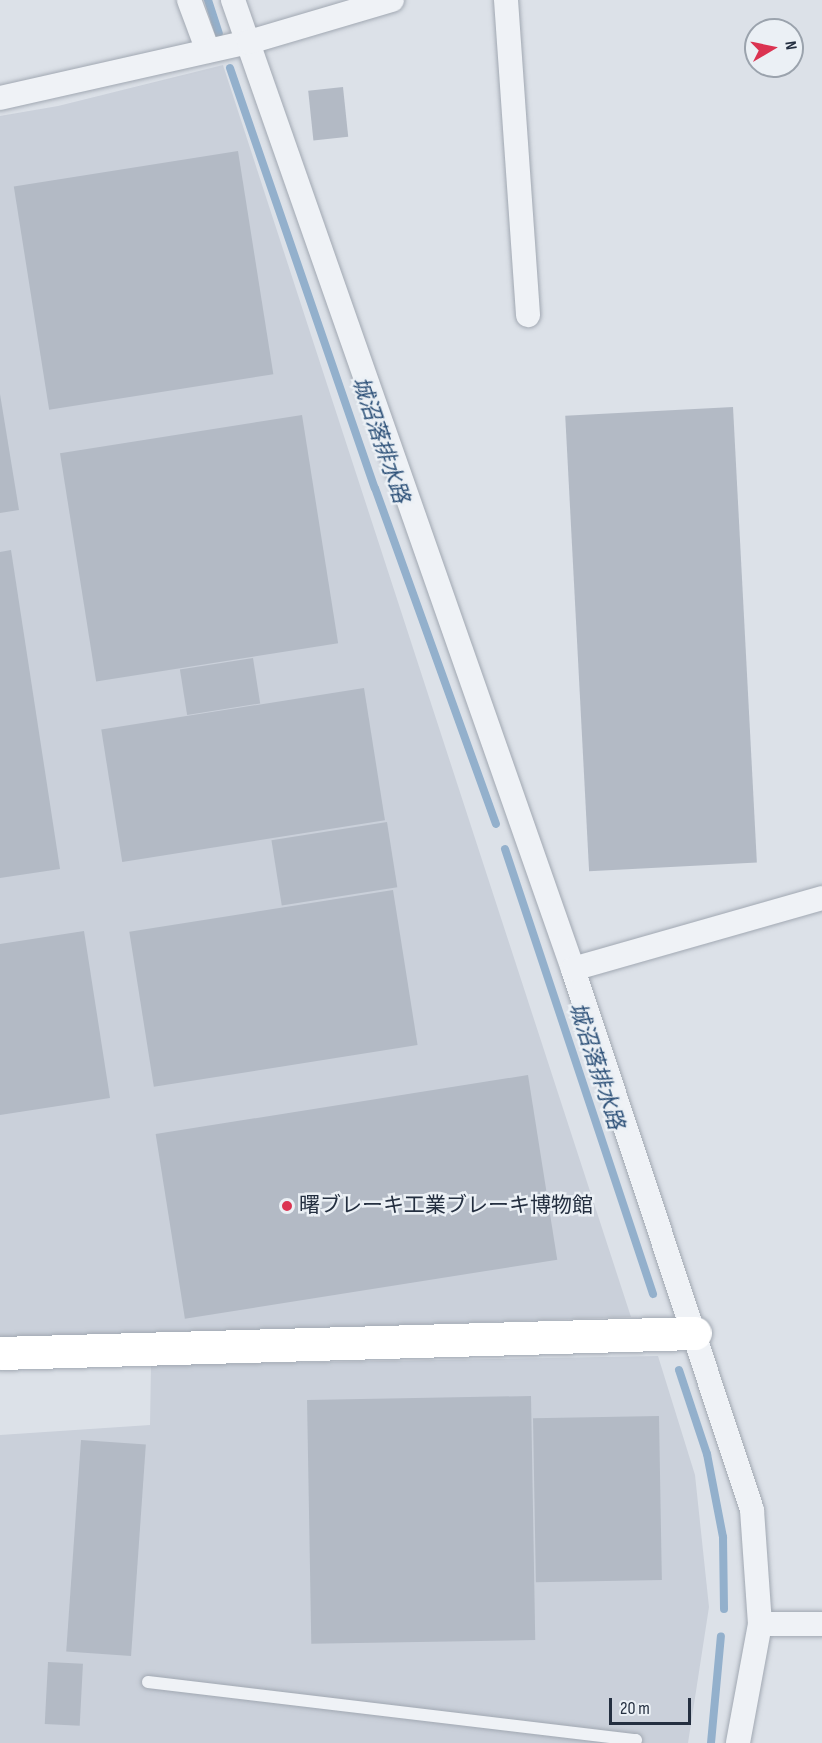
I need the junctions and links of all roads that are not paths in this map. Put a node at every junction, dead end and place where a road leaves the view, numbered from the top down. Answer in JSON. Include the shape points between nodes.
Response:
{"nodes":[{"id":1,"x":189,"y":0,"type":"edge"},
{"id":2,"x":233,"y":0,"type":"edge"},
{"id":3,"x":392,"y":0,"type":"edge"},
{"id":4,"x":506,"y":0,"type":"edge"},
{"id":5,"x":249,"y":42,"type":"junction"},
{"id":6,"x":208,"y":51,"type":"junction"},
{"id":7,"x":0,"y":98,"type":"edge"},
{"id":8,"x":528,"y":315,"type":"dead end"},
{"id":9,"x":822,"y":898,"type":"edge"},
{"id":10,"x":573,"y":969,"type":"junction"},
{"id":11,"x":695,"y":1333,"type":"junction"},
{"id":12,"x":0,"y":1353,"type":"edge"},
{"id":13,"x":760,"y":1624,"type":"junction"},
{"id":14,"x":822,"y":1624,"type":"edge"},
{"id":15,"x":148,"y":1682,"type":"dead end"},
{"id":16,"x":635,"y":1743,"type":"edge"},
{"id":17,"x":738,"y":1743,"type":"edge"}],
"edges":[{"from":1,"to":6,"type":"street"},
{"from":2,"to":5,"type":"street"},
{"from":3,"to":5,"type":"street"},
{"from":4,"to":8,"type":"street"},
{"from":5,"to":6,"type":"street"},
{"from":5,"to":10,"type":"street"},
{"from":6,"to":7,"type":"street"},
{"from":9,"to":10,"type":"street"},
{"from":10,"to":11,"type":"street"},
{"from":11,"to":12,"type":"street"},
{"from":11,"to":13,"type":"street","via":[[752,1510]]},
{"from":13,"to":14,"type":"street"},
{"from":13,"to":17,"type":"street"},
{"from":15,"to":16,"type":"lane","via":[[636,1740]]}]}
